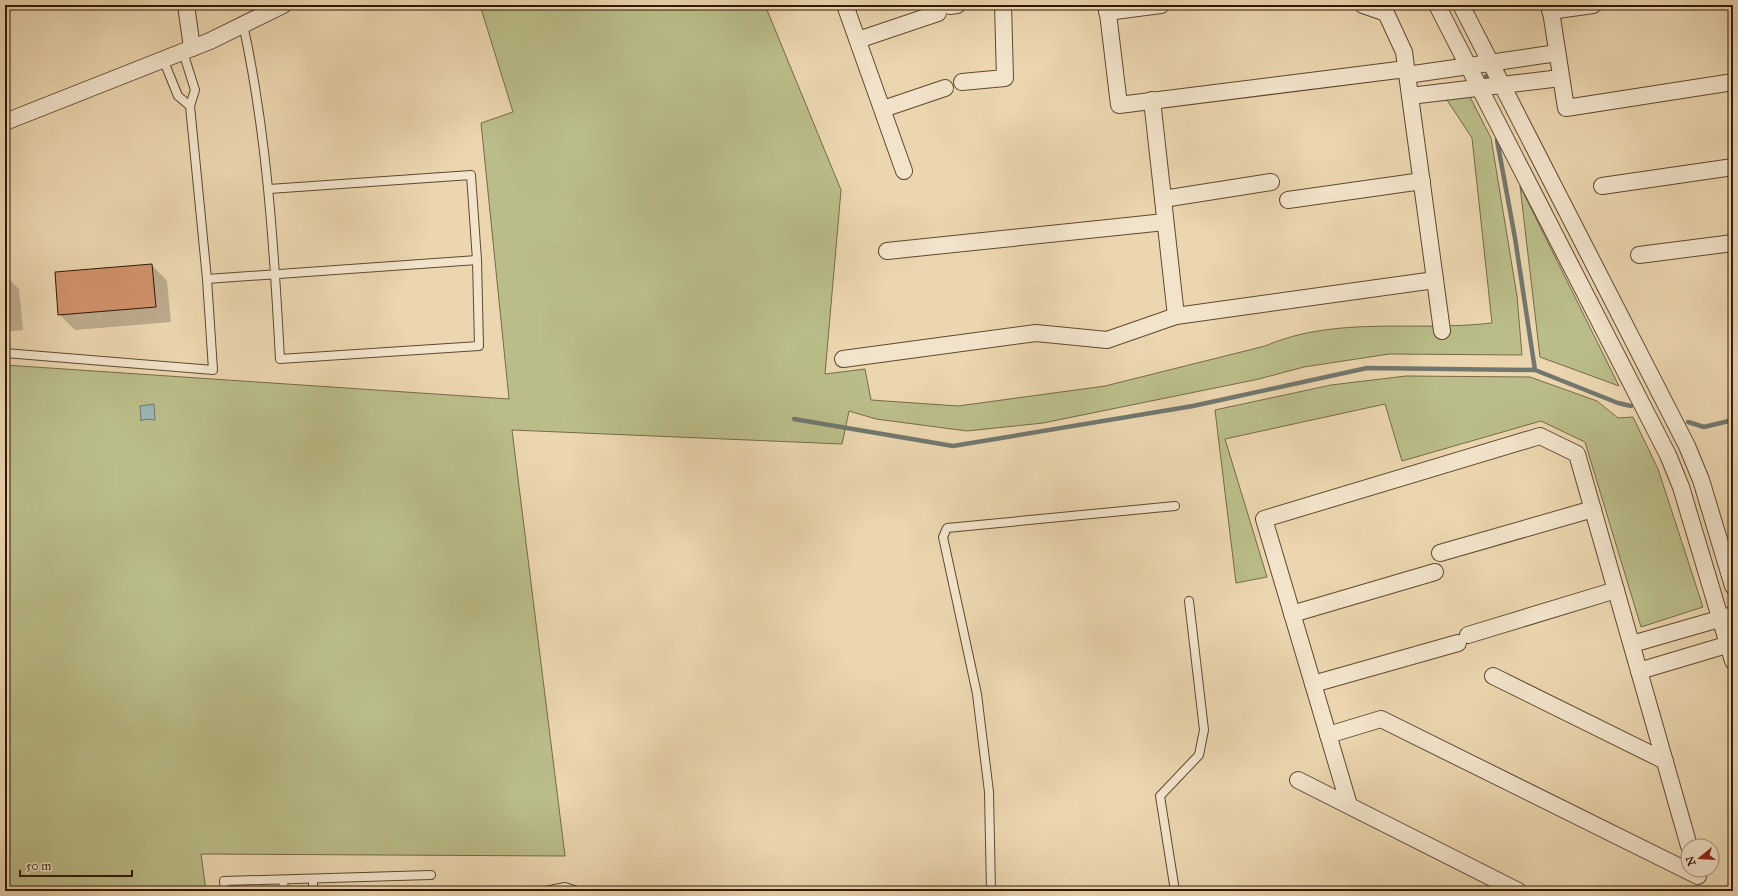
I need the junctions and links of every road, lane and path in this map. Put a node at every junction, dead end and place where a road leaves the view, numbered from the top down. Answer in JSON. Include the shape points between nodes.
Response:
{"nodes":[{"id":1,"x":186,"y":5,"type":"edge"},
{"id":2,"x":282,"y":5,"type":"edge"},
{"id":3,"x":845,"y":5,"type":"edge"},
{"id":4,"x":1004,"y":5,"type":"edge"},
{"id":5,"x":1161,"y":5,"type":"edge"},
{"id":6,"x":1363,"y":5,"type":"edge"},
{"id":7,"x":1437,"y":5,"type":"edge"},
{"id":8,"x":1461,"y":5,"type":"edge"},
{"id":9,"x":1594,"y":5,"type":"edge"},
{"id":10,"x":948,"y":8,"type":"edge"},
{"id":11,"x":1107,"y":8,"type":"edge"},
{"id":12,"x":1550,"y":8,"type":"edge"},
{"id":13,"x":243,"y":24,"type":"junction"},
{"id":14,"x":858,"y":40,"type":"junction"},
{"id":15,"x":188,"y":50,"type":"junction"},
{"id":16,"x":1557,"y":54,"type":"junction"},
{"id":17,"x":163,"y":59,"type":"junction"},
{"id":18,"x":1491,"y":63,"type":"junction"},
{"id":19,"x":1469,"y":66,"type":"junction"},
{"id":20,"x":1407,"y":72,"type":"junction"},
{"id":21,"x":1561,"y":78,"type":"junction"},
{"id":22,"x":962,"y":82,"type":"dead end"},
{"id":23,"x":1733,"y":82,"type":"edge"},
{"id":24,"x":1502,"y":85,"type":"junction"},
{"id":25,"x":1480,"y":87,"type":"junction"},
{"id":26,"x":945,"y":88,"type":"dead end"},
{"id":27,"x":1410,"y":96,"type":"junction"},
{"id":28,"x":1152,"y":100,"type":"junction"},
{"id":29,"x":190,"y":106,"type":"junction"},
{"id":30,"x":883,"y":109,"type":"junction"},
{"id":31,"x":5,"y":122,"type":"edge"},
{"id":32,"x":1733,"y":167,"type":"edge"},
{"id":33,"x":904,"y":171,"type":"dead end"},
{"id":34,"x":1422,"y":181,"type":"junction"},
{"id":35,"x":1271,"y":182,"type":"dead end"},
{"id":36,"x":1602,"y":186,"type":"dead end"},
{"id":37,"x":269,"y":189,"type":"junction"},
{"id":38,"x":1163,"y":199,"type":"junction"},
{"id":39,"x":1288,"y":200,"type":"dead end"},
{"id":40,"x":1165,"y":222,"type":"junction"},
{"id":41,"x":1733,"y":243,"type":"edge"},
{"id":42,"x":887,"y":251,"type":"dead end"},
{"id":43,"x":1639,"y":255,"type":"dead end"},
{"id":44,"x":477,"y":260,"type":"junction"},
{"id":45,"x":276,"y":274,"type":"junction"},
{"id":46,"x":208,"y":279,"type":"junction"},
{"id":47,"x":1435,"y":280,"type":"junction"},
{"id":48,"x":1176,"y":316,"type":"junction"},
{"id":49,"x":1442,"y":331,"type":"dead end"},
{"id":50,"x":5,"y":353,"type":"edge"},
{"id":51,"x":843,"y":359,"type":"dead end"},
{"id":52,"x":1175,"y":506,"type":"dead end"},
{"id":53,"x":1593,"y":509,"type":"junction"},
{"id":54,"x":1440,"y":553,"type":"dead end"},
{"id":55,"x":1434,"y":572,"type":"dead end"},
{"id":56,"x":1733,"y":586,"type":"edge"},
{"id":57,"x":1616,"y":590,"type":"junction"},
{"id":58,"x":1189,"y":601,"type":"dead end"},
{"id":59,"x":1292,"y":614,"type":"junction"},
{"id":60,"x":1727,"y":617,"type":"edge"},
{"id":61,"x":1632,"y":644,"type":"junction"},
{"id":62,"x":1730,"y":644,"type":"edge"},
{"id":63,"x":1733,"y":661,"type":"edge"},
{"id":64,"x":1639,"y":671,"type":"junction"},
{"id":65,"x":1493,"y":676,"type":"dead end"},
{"id":66,"x":1313,"y":684,"type":"junction"},
{"id":67,"x":1328,"y":735,"type":"junction"},
{"id":68,"x":1665,"y":761,"type":"junction"},
{"id":69,"x":1298,"y":780,"type":"dead end"},
{"id":70,"x":1349,"y":805,"type":"junction"},
{"id":71,"x":1687,"y":838,"type":"edge"},
{"id":72,"x":1680,"y":867,"type":"edge"},
{"id":73,"x":431,"y":875,"type":"dead end"},
{"id":74,"x":313,"y":879,"type":"junction"},
{"id":75,"x":283,"y":880,"type":"junction"},
{"id":76,"x":225,"y":891,"type":"edge"},
{"id":77,"x":284,"y":891,"type":"edge"},
{"id":78,"x":313,"y":891,"type":"edge"},
{"id":79,"x":545,"y":891,"type":"edge"},
{"id":80,"x":577,"y":891,"type":"edge"},
{"id":81,"x":991,"y":891,"type":"edge"},
{"id":82,"x":1175,"y":891,"type":"edge"},
{"id":83,"x":1518,"y":891,"type":"edge"}],
"edges":[{"from":1,"to":15,"type":"street"},
{"from":2,"to":13,"type":"street"},
{"from":3,"to":14,"type":"street"},
{"from":4,"to":22,"type":"street","via":[[1005,78]]},
{"from":5,"to":11,"type":"street"},
{"from":6,"to":20,"type":"street","via":[[1386,13],[1404,52]]},
{"from":7,"to":19,"type":"street"},
{"from":8,"to":18,"type":"street"},
{"from":9,"to":12,"type":"street"},
{"from":10,"to":14,"type":"street"},
{"from":11,"to":28,"type":"street","via":[[1119,105]]},
{"from":12,"to":16,"type":"street"},
{"from":13,"to":15,"type":"street"},
{"from":13,"to":37,"type":"lane","via":[[250,54]]},
{"from":14,"to":30,"type":"street"},
{"from":15,"to":17,"type":"street"},
{"from":15,"to":29,"type":"lane","via":[[195,90]]},
{"from":16,"to":18,"type":"street"},
{"from":16,"to":21,"type":"street"},
{"from":17,"to":29,"type":"lane","via":[[178,96]]},
{"from":17,"to":31,"type":"street"},
{"from":18,"to":19,"type":"street"},
{"from":18,"to":24,"type":"street"},
{"from":19,"to":20,"type":"street"},
{"from":19,"to":25,"type":"street"},
{"from":20,"to":27,"type":"street"},
{"from":20,"to":28,"type":"street"},
{"from":21,"to":23,"type":"street","via":[[1566,108]]},
{"from":21,"to":24,"type":"street"},
{"from":24,"to":25,"type":"street"},
{"from":24,"to":56,"type":"street","via":[[1688,446]]},
{"from":25,"to":27,"type":"street"},
{"from":25,"to":60,"type":"street","via":[[1668,455]]},
{"from":26,"to":30,"type":"street"},
{"from":27,"to":34,"type":"street"},
{"from":28,"to":38,"type":"street"},
{"from":29,"to":46,"type":"lane"},
{"from":30,"to":33,"type":"street"},
{"from":32,"to":36,"type":"street"},
{"from":34,"to":39,"type":"street"},
{"from":34,"to":47,"type":"street"},
{"from":35,"to":38,"type":"street"},
{"from":37,"to":44,"type":"lane","via":[[471,175]]},
{"from":37,"to":45,"type":"lane"},
{"from":38,"to":40,"type":"street"},
{"from":40,"to":42,"type":"street"},
{"from":40,"to":48,"type":"street"},
{"from":41,"to":43,"type":"street"},
{"from":44,"to":45,"type":"lane"},
{"from":44,"to":45,"type":"lane","via":[[479,346],[280,359]]},
{"from":45,"to":46,"type":"lane"},
{"from":46,"to":50,"type":"lane","via":[[213,370]]},
{"from":47,"to":48,"type":"street"},
{"from":47,"to":49,"type":"street"},
{"from":48,"to":51,"type":"street","via":[[1107,340],[1036,333]]},
{"from":52,"to":81,"type":"lane","via":[[947,528],[943,537],[977,694],[989,792]]},
{"from":53,"to":54,"type":"street"},
{"from":53,"to":57,"type":"street"},
{"from":53,"to":59,"type":"street","via":[[1577,454],[1540,436],[1264,519]]},
{"from":55,"to":59,"type":"street"},
{"from":57,"to":61,"type":"street"},
{"from":57,"to":66,"type":"street"},
{"from":58,"to":82,"type":"lane","via":[[1204,730],[1199,755],[1160,796]]},
{"from":59,"to":66,"type":"street"},
{"from":60,"to":61,"type":"street"},
{"from":60,"to":62,"type":"street"},
{"from":61,"to":64,"type":"street"},
{"from":62,"to":63,"type":"street"},
{"from":62,"to":64,"type":"street"},
{"from":64,"to":68,"type":"street"},
{"from":65,"to":68,"type":"street"},
{"from":66,"to":67,"type":"street"},
{"from":67,"to":70,"type":"street"},
{"from":67,"to":72,"type":"street","via":[[1381,719]]},
{"from":68,"to":71,"type":"street"},
{"from":69,"to":70,"type":"street"},
{"from":70,"to":83,"type":"street"},
{"from":73,"to":74,"type":"lane"},
{"from":74,"to":75,"type":"lane"},
{"from":74,"to":78,"type":"lane"},
{"from":75,"to":76,"type":"lane","via":[[224,881]]},
{"from":75,"to":77,"type":"lane"},
{"from":79,"to":80,"type":"lane","via":[[565,887]]}]}
